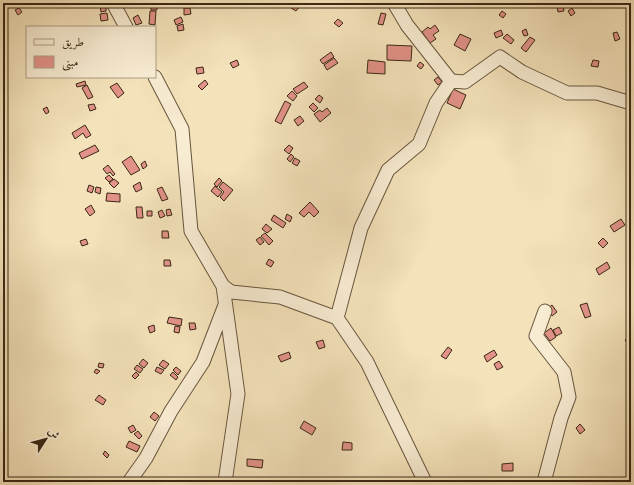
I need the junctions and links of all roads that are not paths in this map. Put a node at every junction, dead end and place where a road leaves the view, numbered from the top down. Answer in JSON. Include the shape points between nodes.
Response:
{"nodes":[{"id":1,"x":113,"y":3,"type":"edge"},
{"id":2,"x":394,"y":3,"type":"edge"},
{"id":3,"x":125,"y":26,"type":"edge"},
{"id":4,"x":156,"y":78,"type":"edge"},
{"id":5,"x":451,"y":81,"type":"junction"},
{"id":6,"x":631,"y":103,"type":"edge"},
{"id":7,"x":223,"y":286,"type":"junction"},
{"id":8,"x":225,"y":304,"type":"junction"},
{"id":9,"x":545,"y":311,"type":"dead end"},
{"id":10,"x":337,"y":318,"type":"junction"},
{"id":11,"x":129,"y":482,"type":"edge"},
{"id":12,"x":225,"y":482,"type":"edge"},
{"id":13,"x":425,"y":482,"type":"edge"},
{"id":14,"x":544,"y":482,"type":"edge"}],
"edges":[{"from":1,"to":3,"type":"street"},
{"from":2,"to":5,"type":"street"},
{"from":4,"to":7,"type":"street","via":[[182,129],[191,231]]},
{"from":5,"to":6,"type":"street","via":[[466,82],[500,56],[522,72],[567,93],[597,93]]},
{"from":5,"to":10,"type":"street","via":[[436,103],[419,144],[388,170],[361,228]]},
{"from":7,"to":8,"type":"street"},
{"from":7,"to":10,"type":"street","via":[[231,292],[280,297]]},
{"from":8,"to":11,"type":"street","via":[[203,362]]},
{"from":8,"to":12,"type":"street","via":[[238,394]]},
{"from":9,"to":14,"type":"street","via":[[536,336],[564,372],[569,397]]},
{"from":10,"to":13,"type":"street","via":[[367,362]]}]}
